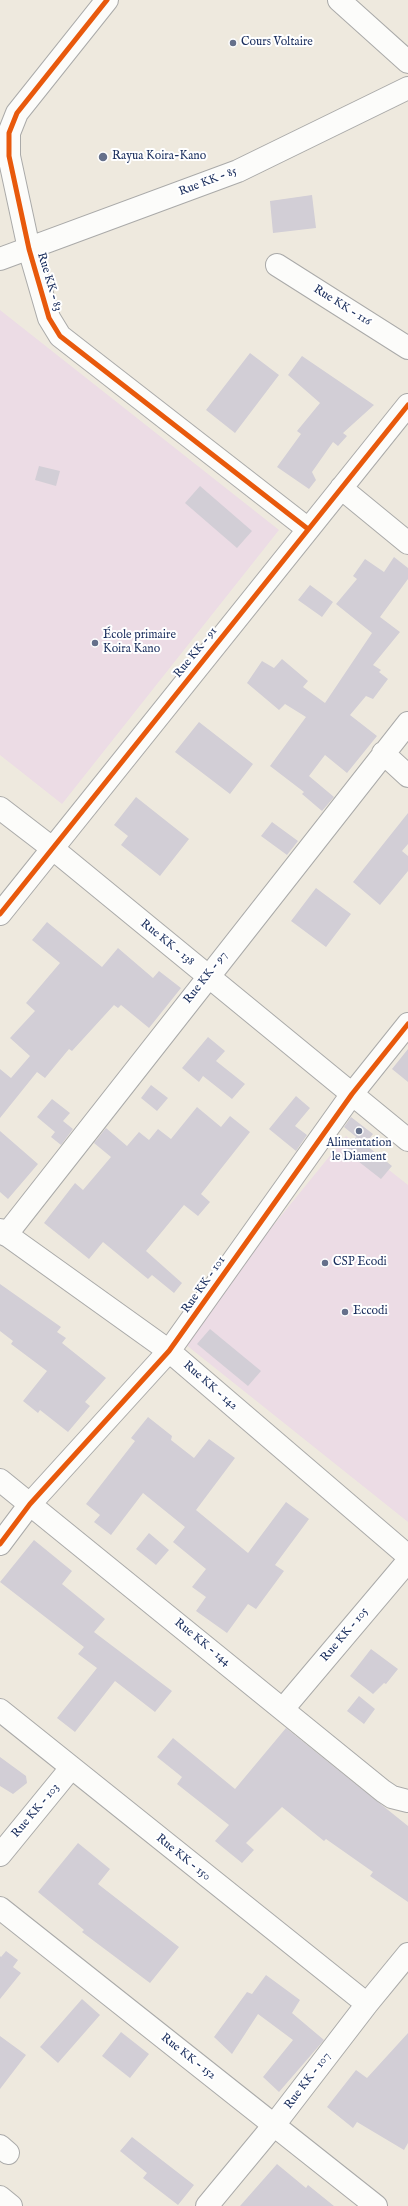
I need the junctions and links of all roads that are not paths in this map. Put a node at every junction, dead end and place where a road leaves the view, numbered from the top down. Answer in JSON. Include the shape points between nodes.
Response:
{"nodes":[{"id":1,"x":107,"y":0,"type":"edge"},
{"id":2,"x":339,"y":0,"type":"edge"},
{"id":3,"x":408,"y":62,"type":"edge"},
{"id":4,"x":408,"y":88,"type":"edge"},
{"id":5,"x":29,"y":249,"type":"junction"},
{"id":6,"x":0,"y":259,"type":"edge"},
{"id":7,"x":277,"y":265,"type":"dead end"},
{"id":8,"x":408,"y":348,"type":"edge"},
{"id":9,"x":408,"y":405,"type":"edge"},
{"id":10,"x":341,"y":488,"type":"junction"},
{"id":11,"x":308,"y":529,"type":"junction"},
{"id":12,"x":408,"y":543,"type":"edge"},
{"id":13,"x":408,"y":723,"type":"edge"},
{"id":14,"x":383,"y":753,"type":"junction"},
{"id":15,"x":408,"y":776,"type":"edge"},
{"id":16,"x":0,"y":808,"type":"edge"},
{"id":17,"x":52,"y":848,"type":"junction"},
{"id":18,"x":0,"y":914,"type":"edge"},
{"id":19,"x":208,"y":976,"type":"junction"},
{"id":20,"x":408,"y":1024,"type":"edge"},
{"id":21,"x":352,"y":1094,"type":"junction"},
{"id":22,"x":408,"y":1140,"type":"edge"},
{"id":23,"x":3,"y":1233,"type":"edge"},
{"id":24,"x":169,"y":1351,"type":"junction"},
{"id":25,"x":0,"y":1480,"type":"edge"},
{"id":26,"x":30,"y":1504,"type":"junction"},
{"id":27,"x":0,"y":1544,"type":"edge"},
{"id":28,"x":408,"y":1556,"type":"edge"},
{"id":29,"x":408,"y":1561,"type":"edge"},
{"id":30,"x":283,"y":1709,"type":"junction"},
{"id":31,"x":0,"y":1710,"type":"edge"},
{"id":32,"x":71,"y":1768,"type":"junction"},
{"id":33,"x":408,"y":1801,"type":"edge"},
{"id":34,"x":0,"y":1855,"type":"edge"},
{"id":35,"x":0,"y":1908,"type":"edge"},
{"id":36,"x":408,"y":1954,"type":"edge"},
{"id":37,"x":367,"y":2004,"type":"junction"},
{"id":38,"x":274,"y":2125,"type":"junction"},
{"id":39,"x":0,"y":2197,"type":"edge"},
{"id":40,"x":11,"y":2206,"type":"edge"},
{"id":41,"x":207,"y":2206,"type":"edge"},
{"id":42,"x":376,"y":2206,"type":"edge"}],
"edges":[{"from":1,"to":5,"type":"street","name":"Rue KK - 83","via":[[17,113],[9,133],[9,156]]},
{"from":2,"to":3,"type":"street"},
{"from":4,"to":5,"type":"street","name":"Rue KK - 85","via":[[238,171]]},
{"from":5,"to":6,"type":"street","name":"Rue KK - 85"},
{"from":5,"to":11,"type":"street","name":"Rue KK - 83","via":[[48,318],[60,336]]},
{"from":7,"to":8,"type":"street","name":"Rue KK - 116"},
{"from":9,"to":10,"type":"street","name":"Rue KK - 91"},
{"from":10,"to":11,"type":"street","name":"Rue KK - 91"},
{"from":10,"to":12,"type":"street"},
{"from":11,"to":17,"type":"street","name":"Rue KK - 91"},
{"from":13,"to":14,"type":"street","name":"Rue KK - 97"},
{"from":14,"to":15,"type":"street"},
{"from":14,"to":19,"type":"street","name":"Rue KK - 97"},
{"from":16,"to":17,"type":"street","name":"Rue KK - 138"},
{"from":17,"to":18,"type":"street","name":"Rue KK - 91"},
{"from":17,"to":19,"type":"street","name":"Rue KK - 138"},
{"from":19,"to":21,"type":"street","name":"Rue KK - 138"},
{"from":19,"to":23,"type":"street","name":"Rue KK - 97"},
{"from":20,"to":21,"type":"street","name":"Rue KK - 101"},
{"from":21,"to":22,"type":"street","name":"Rue KK - 138"},
{"from":21,"to":24,"type":"street","name":"Rue KK - 101"},
{"from":23,"to":24,"type":"street","name":"Rue KK - 142"},
{"from":24,"to":26,"type":"street","name":"Rue KK - 101"},
{"from":24,"to":28,"type":"street","name":"Rue KK - 142"},
{"from":25,"to":26,"type":"street","name":"Rue KK - 144"},
{"from":26,"to":27,"type":"street","name":"Rue KK - 101"},
{"from":26,"to":30,"type":"street","name":"Rue KK - 144"},
{"from":29,"to":30,"type":"street","name":"Rue KK - 105"},
{"from":30,"to":33,"type":"street","name":"Rue KK - 144","via":[[383,1791],[392,1797]]},
{"from":31,"to":32,"type":"street","name":"Rue KK - 150"},
{"from":32,"to":34,"type":"street","name":"Rue KK - 103"},
{"from":32,"to":37,"type":"street","name":"Rue KK - 150"},
{"from":35,"to":38,"type":"street","name":"Rue KK - 152"},
{"from":36,"to":37,"type":"street","name":"Rue KK - 107"},
{"from":37,"to":38,"type":"street","name":"Rue KK - 107"},
{"from":38,"to":41,"type":"street","name":"Rue KK - 107"},
{"from":38,"to":42,"type":"street","name":"Rue KK - 152"},
{"from":39,"to":40,"type":"street"}]}
